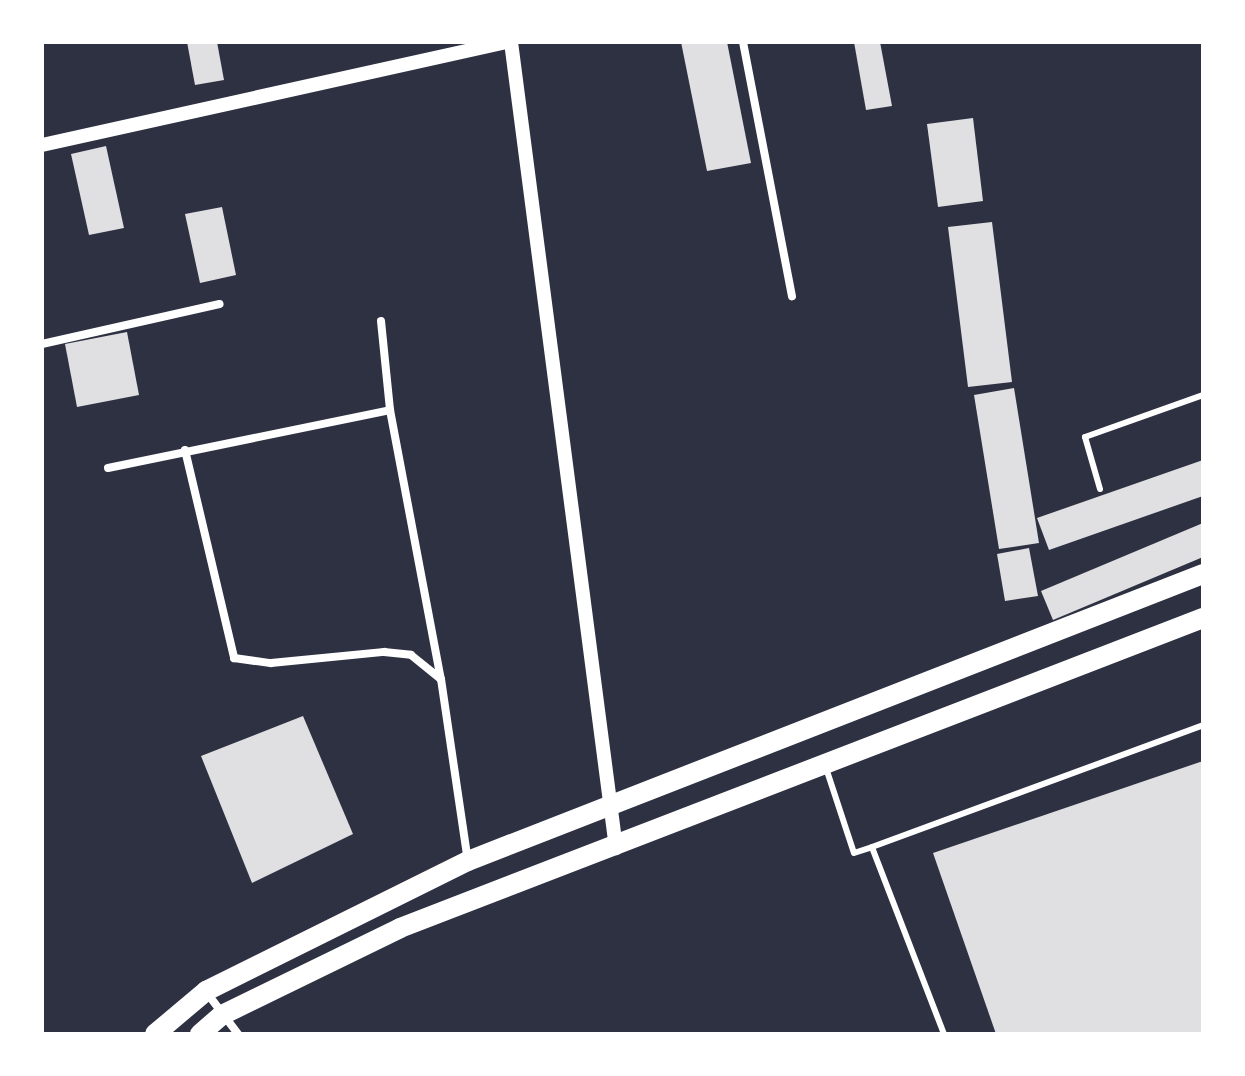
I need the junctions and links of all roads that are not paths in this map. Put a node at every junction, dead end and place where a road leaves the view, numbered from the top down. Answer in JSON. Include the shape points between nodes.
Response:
{"nodes":[{"id":1,"x":509,"y":42,"type":"edge"},
{"id":2,"x":743,"y":42,"type":"edge"},
{"id":3,"x":42,"y":145,"type":"edge"},
{"id":4,"x":792,"y":296,"type":"dead end"},
{"id":5,"x":220,"y":304,"type":"dead end"},
{"id":6,"x":381,"y":321,"type":"dead end"},
{"id":7,"x":42,"y":344,"type":"edge"},
{"id":8,"x":1203,"y":395,"type":"edge"},
{"id":9,"x":390,"y":410,"type":"junction"},
{"id":10,"x":185,"y":450,"type":"junction"},
{"id":11,"x":108,"y":468,"type":"dead end"},
{"id":12,"x":1100,"y":489,"type":"dead end"},
{"id":13,"x":1203,"y":574,"type":"edge"},
{"id":14,"x":1203,"y":618,"type":"edge"},
{"id":15,"x":441,"y":679,"type":"junction"},
{"id":16,"x":1203,"y":725,"type":"edge"},
{"id":17,"x":825,"y":765,"type":"junction"},
{"id":18,"x":611,"y":806,"type":"junction"},
{"id":19,"x":872,"y":847,"type":"junction"},
{"id":20,"x":616,"y":848,"type":"junction"},
{"id":21,"x":468,"y":861,"type":"junction"},
{"id":22,"x":206,"y":991,"type":"junction"},
{"id":23,"x":222,"y":1015,"type":"junction"},
{"id":24,"x":155,"y":1034,"type":"edge"},
{"id":25,"x":200,"y":1034,"type":"edge"},
{"id":26,"x":238,"y":1034,"type":"edge"},
{"id":27,"x":944,"y":1034,"type":"edge"}],
"edges":[{"from":1,"to":3,"type":"street"},
{"from":1,"to":18,"type":"street"},
{"from":2,"to":4,"type":"street"},
{"from":5,"to":7,"type":"street"},
{"from":6,"to":9,"type":"street"},
{"from":8,"to":12,"type":"lane","via":[[1085,437]]},
{"from":9,"to":10,"type":"street"},
{"from":9,"to":15,"type":"street"},
{"from":10,"to":11,"type":"street"},
{"from":10,"to":15,"type":"street","via":[[234,658],[271,663],[384,652],[411,655]]},
{"from":13,"to":18,"type":"highway"},
{"from":14,"to":17,"type":"highway"},
{"from":15,"to":21,"type":"street"},
{"from":16,"to":19,"type":"lane"},
{"from":17,"to":19,"type":"lane","via":[[854,853]]},
{"from":17,"to":20,"type":"highway"},
{"from":18,"to":20,"type":"street"},
{"from":18,"to":21,"type":"highway"},
{"from":19,"to":27,"type":"lane"},
{"from":20,"to":23,"type":"highway","via":[[400,928]]},
{"from":21,"to":22,"type":"highway"},
{"from":22,"to":23,"type":"street"},
{"from":22,"to":24,"type":"highway"},
{"from":23,"to":25,"type":"highway"},
{"from":23,"to":26,"type":"street"}]}
